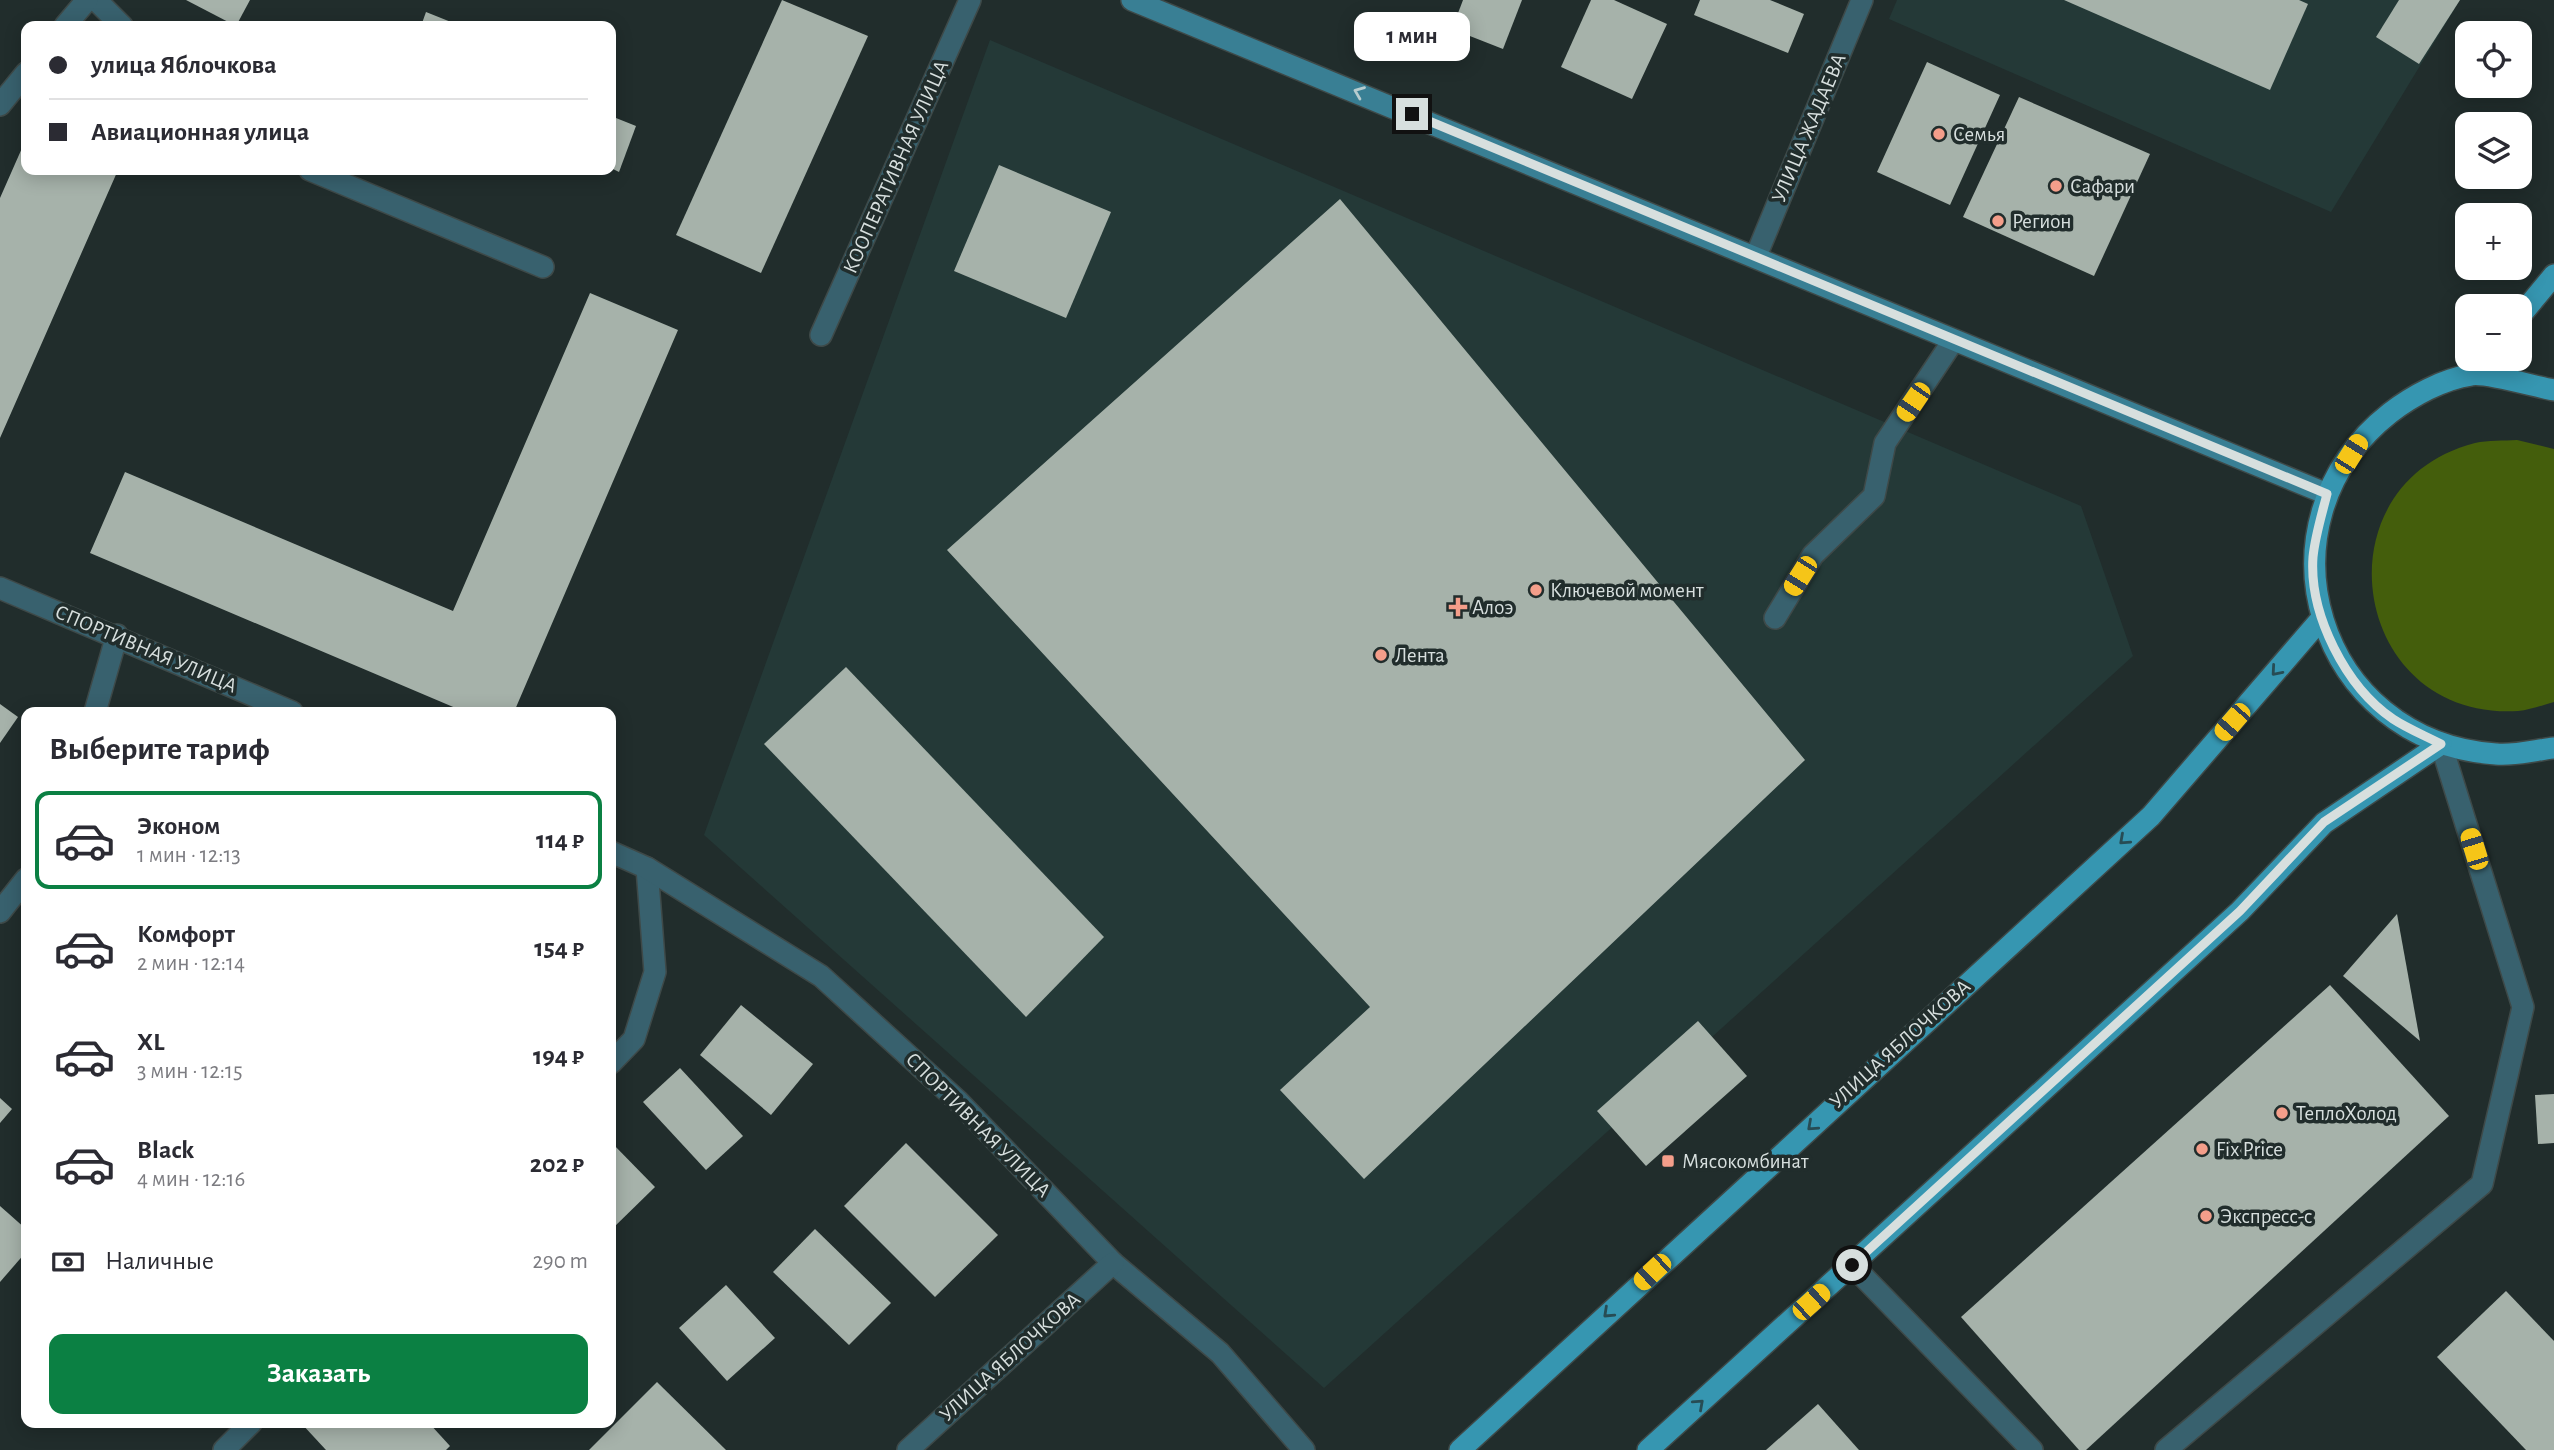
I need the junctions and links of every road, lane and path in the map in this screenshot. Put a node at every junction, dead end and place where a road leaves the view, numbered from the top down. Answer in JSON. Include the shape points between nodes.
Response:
{"nodes":[{"id":1,"x":87,"y":0,"type":"edge"},
{"id":2,"x":96,"y":0,"type":"edge"},
{"id":3,"x":970,"y":0,"type":"edge"},
{"id":4,"x":1132,"y":0,"type":"edge"},
{"id":5,"x":1863,"y":0,"type":"edge"},
{"id":6,"x":69,"y":21,"type":"edge"},
{"id":7,"x":117,"y":21,"type":"edge"},
{"id":8,"x":21,"y":79,"type":"edge"},
{"id":9,"x":0,"y":105,"type":"edge"},
{"id":10,"x":322,"y":175,"type":"edge"},
{"id":11,"x":1756,"y":256,"type":"junction"},
{"id":12,"x":543,"y":267,"type":"dead end"},
{"id":13,"x":2554,"y":275,"type":"edge"},
{"id":14,"x":2532,"y":302,"type":"edge"},
{"id":15,"x":821,"y":335,"type":"dead end"},
{"id":16,"x":1953,"y":341,"type":"junction"},
{"id":17,"x":2468,"y":371,"type":"edge"},
{"id":18,"x":2495,"y":371,"type":"edge"},
{"id":19,"x":2554,"y":390,"type":"edge"},
{"id":20,"x":2327,"y":494,"type":"junction"},
{"id":21,"x":0,"y":588,"type":"edge"},
{"id":22,"x":1775,"y":618,"type":"dead end"},
{"id":23,"x":2321,"y":619,"type":"junction"},
{"id":24,"x":117,"y":635,"type":"junction"},
{"id":25,"x":96,"y":707,"type":"edge"},
{"id":26,"x":281,"y":707,"type":"edge"},
{"id":27,"x":2441,"y":744,"type":"junction"},
{"id":28,"x":2554,"y":748,"type":"edge"},
{"id":29,"x":616,"y":854,"type":"edge"},
{"id":30,"x":647,"y":868,"type":"junction"},
{"id":31,"x":21,"y":886,"type":"edge"},
{"id":32,"x":0,"y":912,"type":"edge"},
{"id":33,"x":616,"y":1058,"type":"edge"},
{"id":34,"x":1113,"y":1263,"type":"junction"},
{"id":35,"x":1852,"y":1265,"type":"junction"},
{"id":36,"x":246,"y":1428,"type":"edge"},
{"id":37,"x":224,"y":1450,"type":"edge"},
{"id":38,"x":908,"y":1450,"type":"edge"},
{"id":39,"x":1304,"y":1450,"type":"edge"},
{"id":40,"x":1460,"y":1450,"type":"edge"},
{"id":41,"x":1648,"y":1450,"type":"edge"},
{"id":42,"x":2032,"y":1450,"type":"edge"},
{"id":43,"x":2166,"y":1450,"type":"edge"}],
"edges":[{"from":1,"to":6,"type":"street"},
{"from":2,"to":7,"type":"street"},
{"from":3,"to":15,"type":"street","name":"КООПЕРАТИВНАЯ УЛИЦА"},
{"from":11,"to":4,"type":"main road","one_way":true},
{"from":5,"to":11,"type":"street","name":"УЛИЦА ЖАДАЕВА"},
{"from":8,"to":9,"type":"street"},
{"from":10,"to":12,"type":"street"},
{"from":11,"to":16,"type":"main road"},
{"from":13,"to":14,"type":"main road"},
{"from":16,"to":20,"type":"main road"},
{"from":16,"to":22,"type":"street","via":[[1885,443],[1874,496],[1813,555]]},
{"from":17,"to":20,"type":"main road","via":[[2411,397],[2364,434]]},
{"from":18,"to":19,"type":"main road"},
{"from":20,"to":23,"type":"main road","via":[[2313,558]]},
{"from":21,"to":24,"type":"street","name":"СПОРТИВНАЯ УЛИЦА"},
{"from":23,"to":27,"type":"main road","via":[[2340,661],[2364,693],[2393,719]]},
{"from":23,"to":40,"type":"main road","name":"УЛИЦА ЯБЛОЧКОВА","one_way":true,"via":[[2151,816]]},
{"from":24,"to":25,"type":"street"},
{"from":24,"to":26,"type":"street","name":"СПОРТИВНАЯ УЛИЦА"},
{"from":27,"to":28,"type":"main road","via":[[2497,754]]},
{"from":27,"to":35,"type":"main road","via":[[2324,822],[2240,911]]},
{"from":27,"to":43,"type":"street","via":[[2523,1007],[2482,1184]]},
{"from":29,"to":30,"type":"street","name":"СПОРТИВНАЯ УЛИЦА"},
{"from":30,"to":33,"type":"street","via":[[655,972],[634,1039]]},
{"from":30,"to":34,"type":"street","name":"СПОРТИВНАЯ УЛИЦА","via":[[821,976],[958,1101]]},
{"from":31,"to":32,"type":"street"},
{"from":34,"to":38,"type":"street","name":"УЛИЦА ЯБЛОЧКОВА"},
{"from":34,"to":39,"type":"street","name":"СПОРТИВНАЯ УЛИЦА","via":[[1220,1353]]},
{"from":41,"to":35,"type":"main road","one_way":true},
{"from":35,"to":42,"type":"street"},
{"from":36,"to":37,"type":"street"}]}
